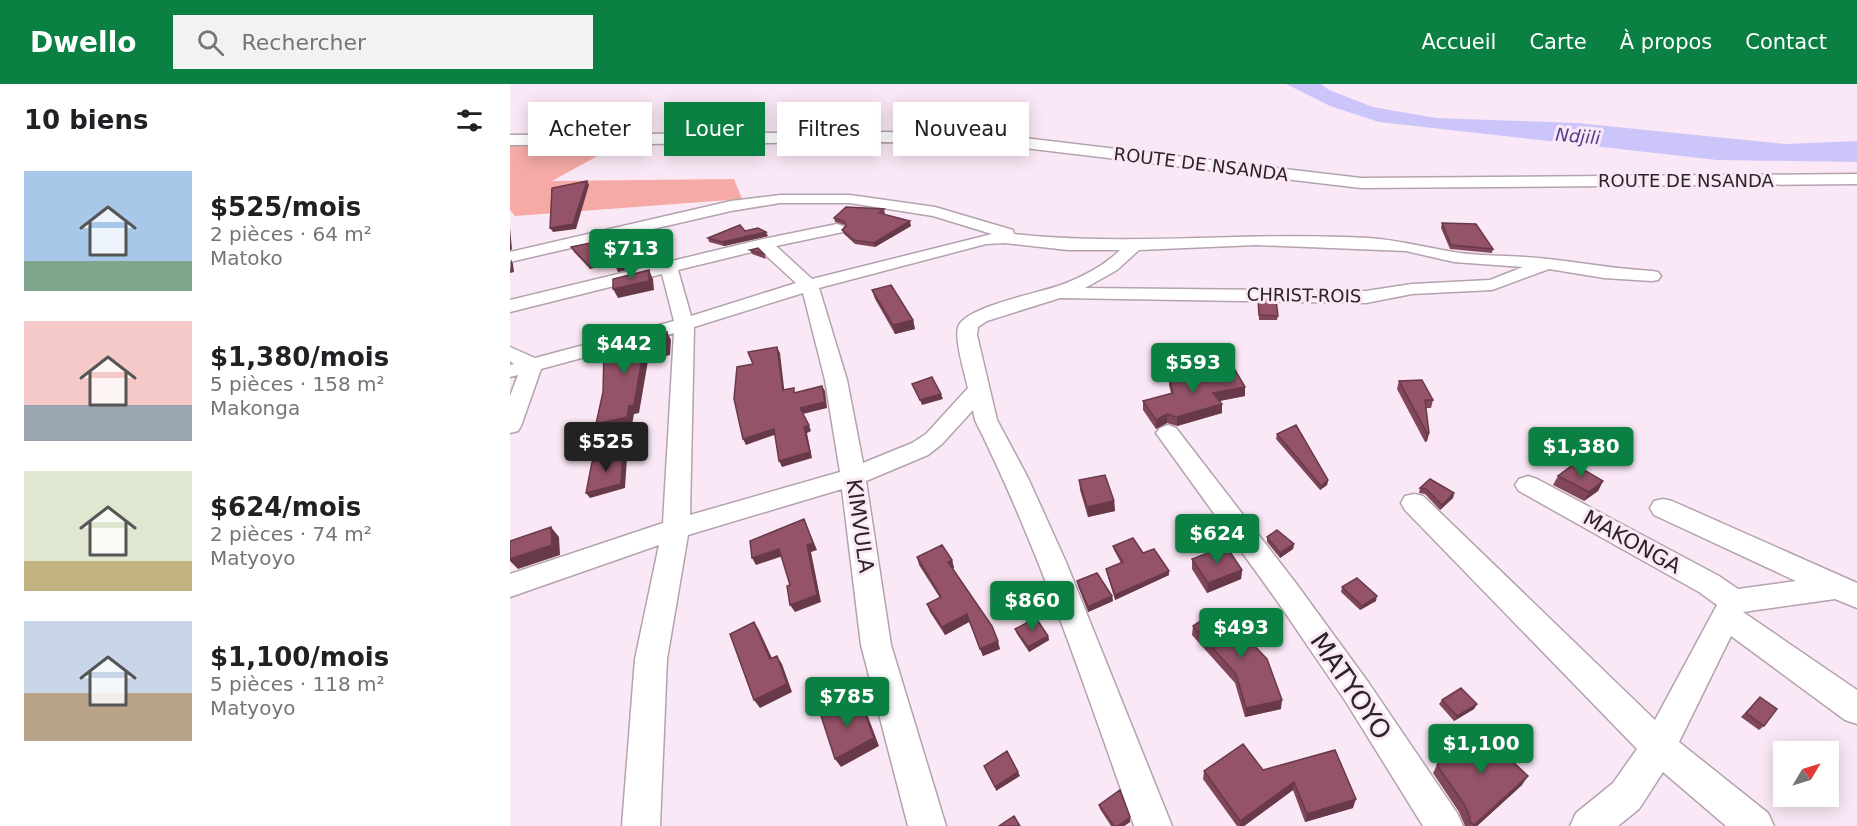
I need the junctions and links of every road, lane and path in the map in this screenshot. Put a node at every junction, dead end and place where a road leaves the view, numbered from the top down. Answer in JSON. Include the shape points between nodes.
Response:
{"nodes":[{"id":1,"x":510,"y":140,"type":"edge"},
{"id":2,"x":1857,"y":179,"type":"edge"},
{"id":3,"x":837,"y":229,"type":"dead end"},
{"id":4,"x":1016,"y":239,"type":"junction"},
{"id":5,"x":763,"y":244,"type":"junction"},
{"id":6,"x":1134,"y":245,"type":"junction"},
{"id":7,"x":510,"y":257,"type":"edge"},
{"id":8,"x":1548,"y":264,"type":"junction"},
{"id":9,"x":669,"y":267,"type":"junction"},
{"id":10,"x":1652,"y":276,"type":"dead end"},
{"id":11,"x":809,"y":285,"type":"junction"},
{"id":12,"x":1055,"y":293,"type":"junction"},
{"id":13,"x":510,"y":306,"type":"edge"},
{"id":14,"x":684,"y":324,"type":"junction"},
{"id":15,"x":510,"y":353,"type":"edge"},
{"id":16,"x":532,"y":366,"type":"junction"},
{"id":17,"x":510,"y":370,"type":"edge"},
{"id":18,"x":978,"y":390,"type":"junction"},
{"id":19,"x":510,"y":426,"type":"edge"},
{"id":20,"x":1168,"y":433,"type":"dead end"},
{"id":21,"x":853,"y":477,"type":"junction"},
{"id":22,"x":1528,"y":486,"type":"dead end"},
{"id":23,"x":1414,"y":503,"type":"dead end"},
{"id":24,"x":1663,"y":508,"type":"dead end"},
{"id":25,"x":676,"y":529,"type":"junction"},
{"id":26,"x":510,"y":585,"type":"edge"},
{"id":27,"x":1847,"y":592,"type":"edge"},
{"id":28,"x":1730,"y":608,"type":"junction"},
{"id":29,"x":1857,"y":709,"type":"edge"},
{"id":30,"x":1659,"y":747,"type":"junction"},
{"id":31,"x":641,"y":826,"type":"edge"},
{"id":32,"x":927,"y":826,"type":"edge"},
{"id":33,"x":1153,"y":826,"type":"edge"},
{"id":34,"x":1444,"y":826,"type":"edge"},
{"id":35,"x":1589,"y":826,"type":"edge"},
{"id":36,"x":1755,"y":826,"type":"edge"}],
"edges":[{"from":1,"to":2,"type":"street","name":"ROUTE DE NSANDA","via":[[988,140],[1361,183]]},
{"from":3,"to":5,"type":"street"},
{"from":4,"to":6,"type":"street","via":[[1068,245]]},
{"from":4,"to":7,"type":"street","via":[[1005,232],[935,212],[850,199],[780,199],[731,206]]},
{"from":4,"to":11,"type":"street","via":[[986,239]]},
{"from":5,"to":9,"type":"street"},
{"from":5,"to":11,"type":"street"},
{"from":6,"to":8,"type":"street","via":[[1256,240],[1367,243],[1406,246],[1454,257]]},
{"from":6,"to":12,"type":"street","via":[[1115,265]]},
{"from":8,"to":10,"type":"street"},
{"from":8,"to":12,"type":"street","name":"CHRIST-ROIS","via":[[1492,285],[1413,289],[1366,297]]},
{"from":9,"to":13,"type":"street"},
{"from":9,"to":14,"type":"street"},
{"from":11,"to":14,"type":"street"},
{"from":11,"to":21,"type":"street","name":"KIMVULA","via":[[836,380]]},
{"from":12,"to":18,"type":"street","via":[[984,314],[968,326]]},
{"from":14,"to":16,"type":"street"},
{"from":14,"to":25,"type":"street"},
{"from":15,"to":16,"type":"street"},
{"from":16,"to":17,"type":"street"},
{"from":16,"to":19,"type":"street"},
{"from":18,"to":21,"type":"street","via":[[928,445]]},
{"from":18,"to":33,"type":"street","via":[[986,420],[1052,562]]},
{"from":20,"to":34,"type":"street","name":"MATYOYO","via":[[1292,599]]},
{"from":21,"to":25,"type":"street"},
{"from":21,"to":32,"type":"street","name":"KIMVULA","via":[[876,645]]},
{"from":22,"to":28,"type":"street","name":"MAKONGA","via":[[1709,584]]},
{"from":23,"to":30,"type":"street"},
{"from":24,"to":27,"type":"street"},
{"from":25,"to":26,"type":"street"},
{"from":25,"to":31,"type":"street","via":[[651,659]]},
{"from":27,"to":28,"type":"street"},
{"from":28,"to":29,"type":"street","name":"MAKONGA"},
{"from":28,"to":30,"type":"street"},
{"from":30,"to":35,"type":"street","via":[[1626,796]]},
{"from":30,"to":36,"type":"street"}]}
